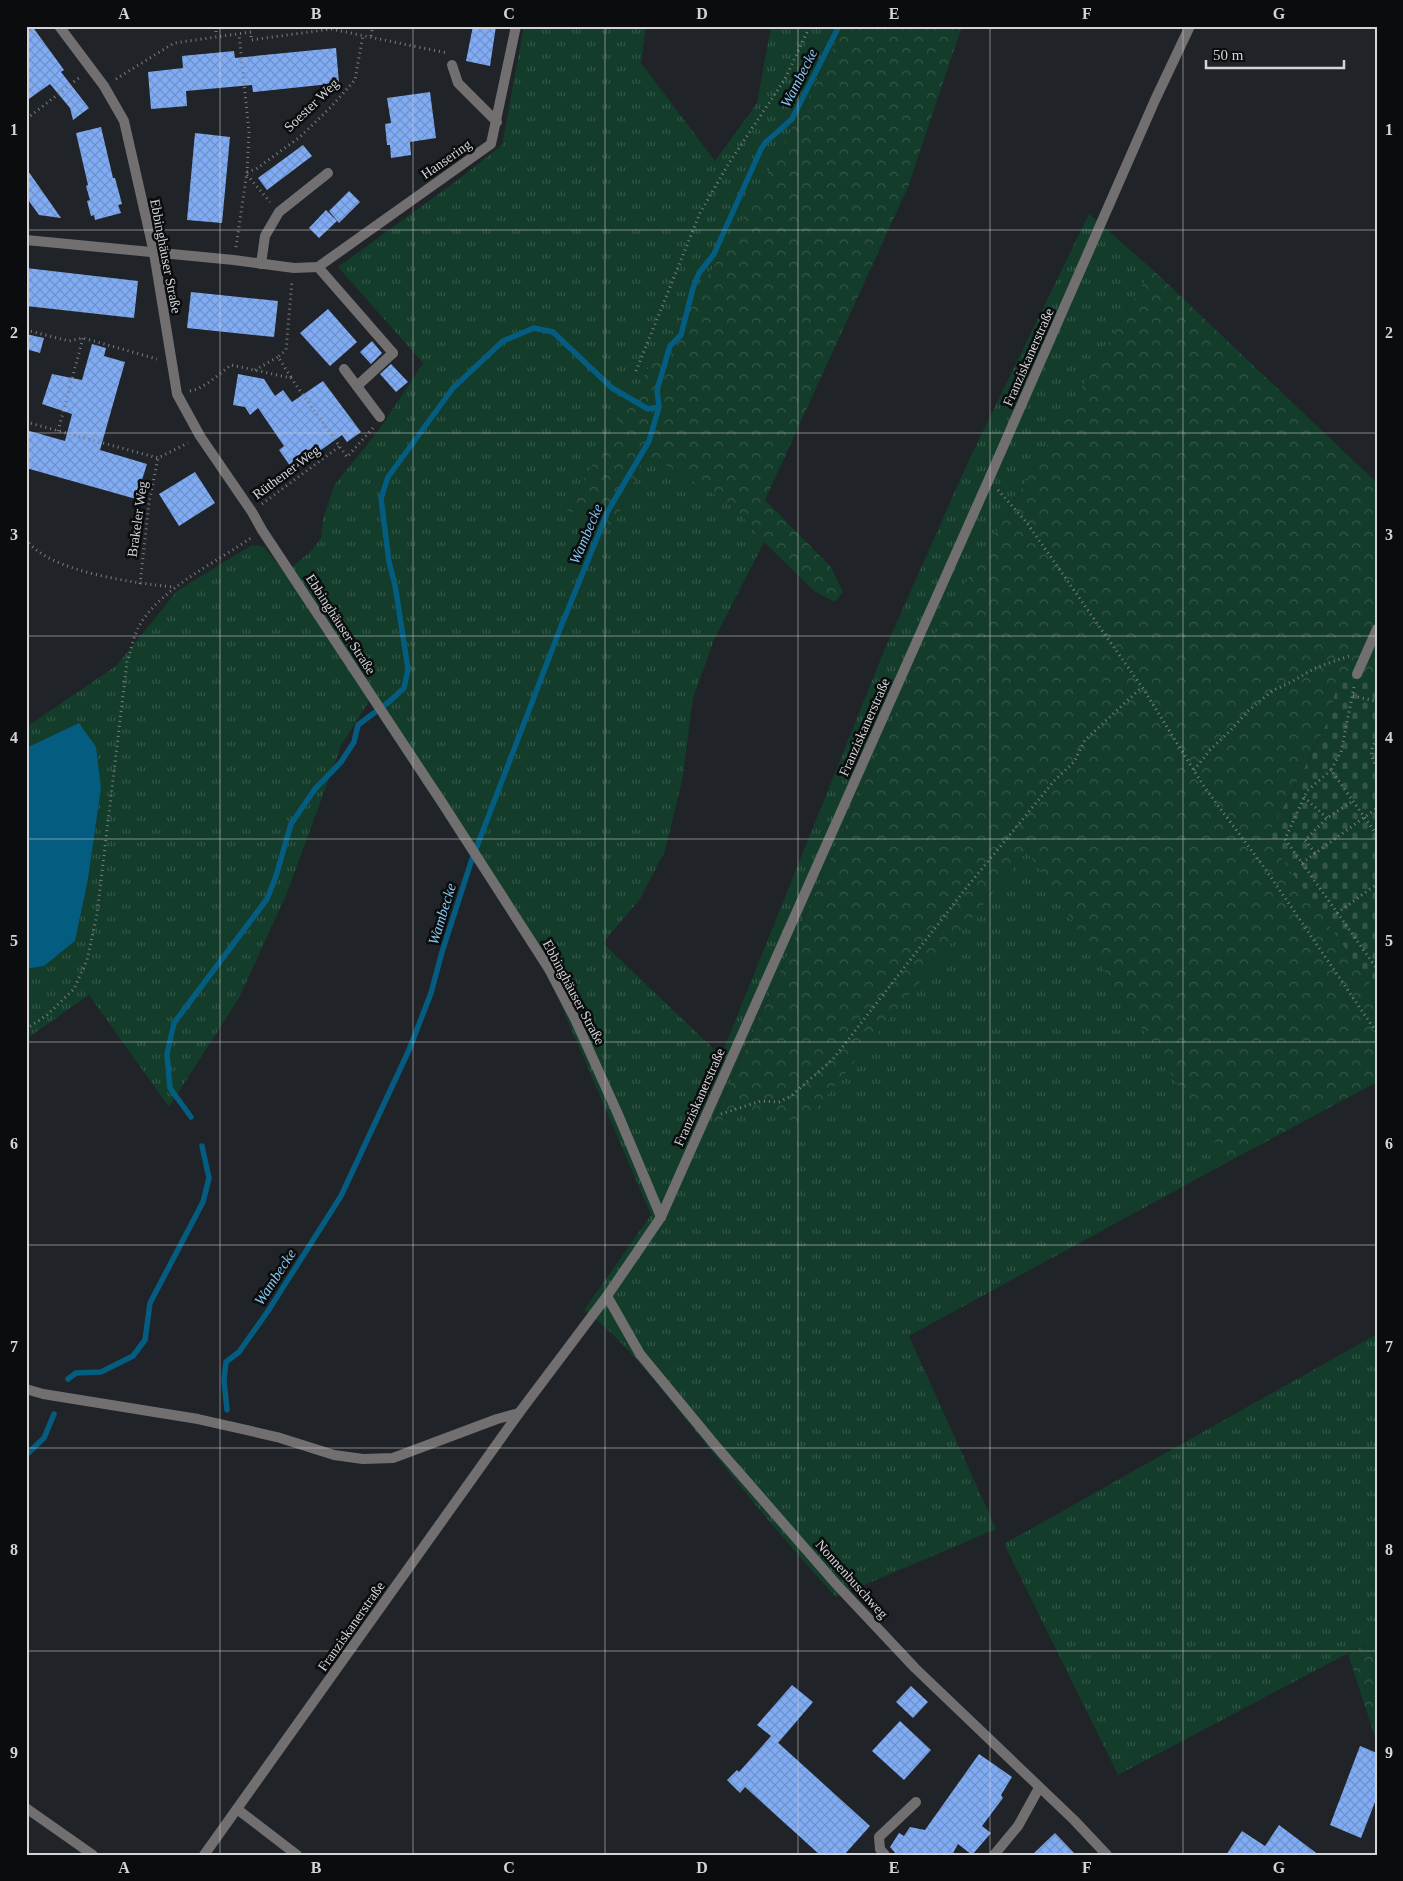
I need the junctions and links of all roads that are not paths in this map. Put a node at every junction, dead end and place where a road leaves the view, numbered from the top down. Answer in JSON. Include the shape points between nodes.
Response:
{"nodes":[{"id":1,"x":59,"y":26,"type":"edge"},
{"id":2,"x":516,"y":26,"type":"edge"},
{"id":3,"x":1190,"y":26,"type":"edge"},
{"id":4,"x":452,"y":65,"type":"road end"},
{"id":5,"x":497,"y":122,"type":"junction"},
{"id":6,"x":328,"y":173,"type":"dead end"},
{"id":7,"x":26,"y":240,"type":"edge"},
{"id":8,"x":154,"y":253,"type":"junction"},
{"id":9,"x":261,"y":264,"type":"junction"},
{"id":10,"x":318,"y":267,"type":"junction"},
{"id":11,"x":344,"y":369,"type":"dead end"},
{"id":12,"x":357,"y":386,"type":"junction"},
{"id":13,"x":380,"y":417,"type":"road end"},
{"id":14,"x":1377,"y":628,"type":"edge"},
{"id":15,"x":1357,"y":674,"type":"road end"},
{"id":16,"x":661,"y":1217,"type":"junction"},
{"id":17,"x":607,"y":1296,"type":"junction"},
{"id":18,"x":26,"y":1389,"type":"edge"},
{"id":19,"x":519,"y":1413,"type":"junction"},
{"id":20,"x":1039,"y":1788,"type":"junction"},
{"id":21,"x":916,"y":1802,"type":"dead end"},
{"id":22,"x":26,"y":1808,"type":"edge"},
{"id":23,"x":237,"y":1809,"type":"junction"},
{"id":24,"x":93,"y":1855,"type":"edge"},
{"id":25,"x":204,"y":1855,"type":"edge"},
{"id":26,"x":297,"y":1855,"type":"edge"},
{"id":27,"x":885,"y":1855,"type":"edge"},
{"id":28,"x":994,"y":1855,"type":"edge"},
{"id":29,"x":1107,"y":1855,"type":"edge"}],
"edges":[{"from":1,"to":8,"type":"street","name":"Ebbinghäuser Straße","via":[[104,86],[124,122]]},
{"from":2,"to":5,"type":"street","name":"Hansering"},
{"from":3,"to":16,"type":"street","name":"Franziskanerstraße"},
{"from":4,"to":5,"type":"street","via":[[458,83]]},
{"from":5,"to":10,"type":"street","name":"Hansering","via":[[491,144]]},
{"from":6,"to":9,"type":"street","via":[[279,212],[265,236]]},
{"from":7,"to":8,"type":"street"},
{"from":8,"to":9,"type":"street"},
{"from":8,"to":16,"type":"street","name":"Ebbinghäuser Straße","via":[[177,394],[200,436],[549,969],[575,1019]]},
{"from":9,"to":10,"type":"street"},
{"from":10,"to":12,"type":"street","via":[[393,354]]},
{"from":11,"to":12,"type":"street"},
{"from":12,"to":13,"type":"street"},
{"from":14,"to":15,"type":"street"},
{"from":16,"to":17,"type":"street","name":"Franziskanerstraße"},
{"from":17,"to":19,"type":"street","name":"Franziskanerstraße"},
{"from":17,"to":20,"type":"street","name":"Nonnenbuschweg","via":[[640,1354],[837,1585],[915,1668]]},
{"from":18,"to":19,"type":"street","via":[[198,1418],[277,1436],[334,1455],[363,1459],[393,1458]]},
{"from":19,"to":23,"type":"street","name":"Franziskanerstraße"},
{"from":20,"to":28,"type":"street","via":[[1018,1826]]},
{"from":20,"to":29,"type":"street","name":"Nonnenbuschweg"},
{"from":21,"to":27,"type":"street","via":[[879,1837],[880,1849]]},
{"from":22,"to":24,"type":"street"},
{"from":23,"to":25,"type":"street","name":"Franziskanerstraße"},
{"from":23,"to":26,"type":"street"}]}
